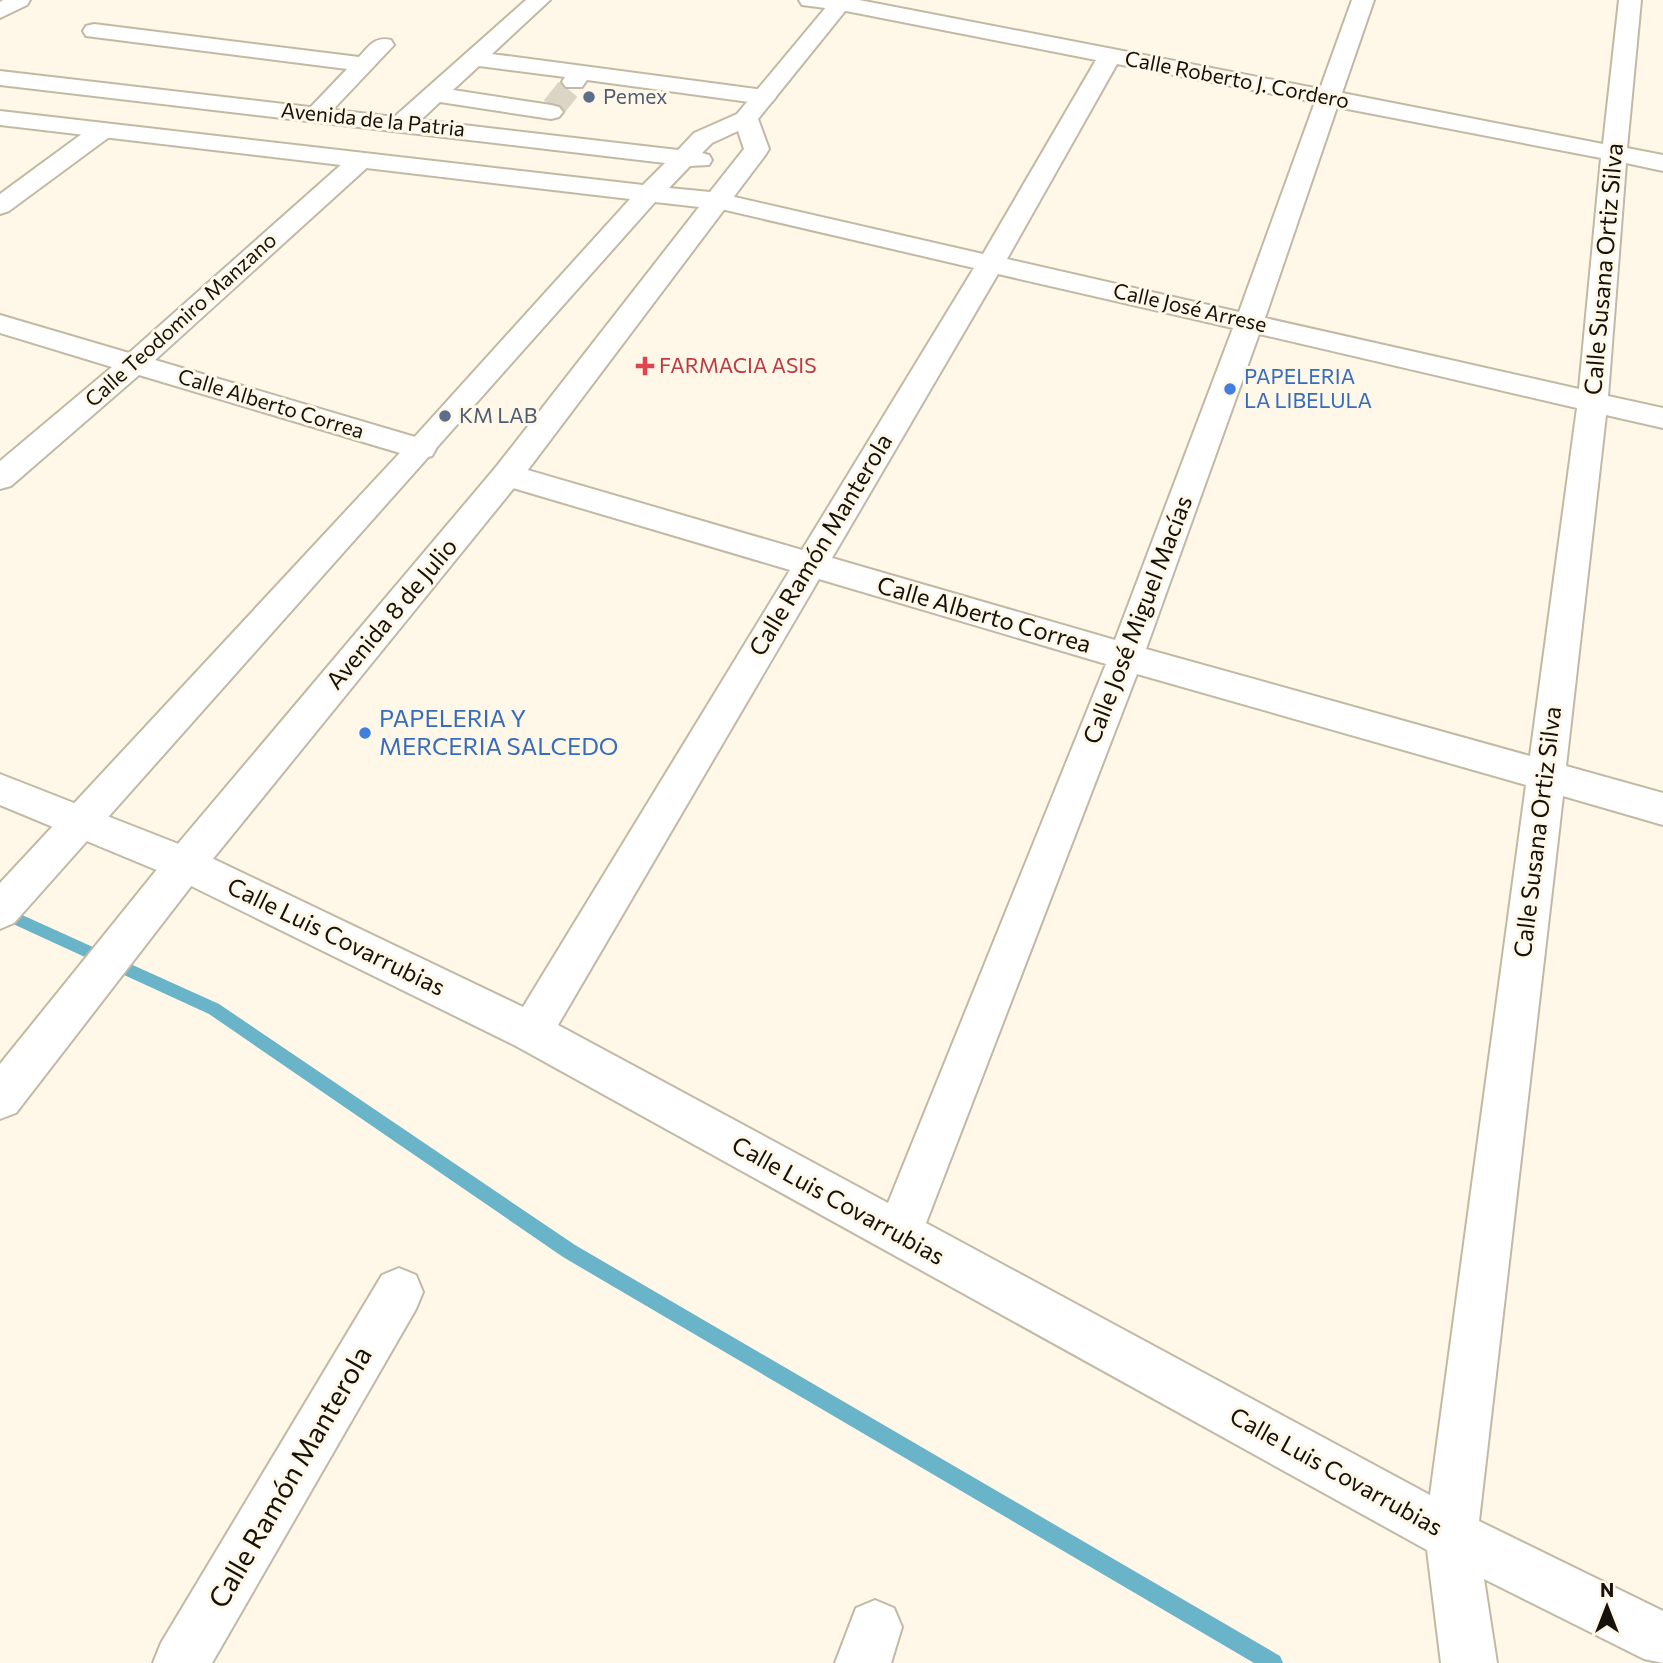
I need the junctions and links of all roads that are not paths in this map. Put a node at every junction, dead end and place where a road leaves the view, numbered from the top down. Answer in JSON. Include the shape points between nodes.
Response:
{"nodes":[{"id":1,"x":19,"y":0,"type":"edge"},
{"id":2,"x":539,"y":0,"type":"edge"},
{"id":3,"x":810,"y":0,"type":"edge"},
{"id":4,"x":1363,"y":0,"type":"edge"},
{"id":5,"x":1630,"y":0,"type":"edge"},
{"id":6,"x":842,"y":2,"type":"edge"},
{"id":7,"x":0,"y":11,"type":"edge"},
{"id":8,"x":94,"y":31,"type":"dead end"},
{"id":9,"x":383,"y":45,"type":"dead end"},
{"id":10,"x":1110,"y":56,"type":"junction"},
{"id":11,"x":474,"y":59,"type":"junction"},
{"id":12,"x":363,"y":64,"type":"junction"},
{"id":13,"x":523,"y":65,"type":"junction"},
{"id":14,"x":0,"y":78,"type":"edge"},
{"id":15,"x":435,"y":94,"type":"junction"},
{"id":16,"x":1328,"y":98,"type":"junction"},
{"id":17,"x":477,"y":100,"type":"junction"},
{"id":18,"x":755,"y":108,"type":"junction"},
{"id":19,"x":317,"y":113,"type":"junction"},
{"id":20,"x":0,"y":118,"type":"edge"},
{"id":21,"x":402,"y":123,"type":"junction"},
{"id":22,"x":103,"y":130,"type":"junction"},
{"id":23,"x":531,"y":138,"type":"junction"},
{"id":24,"x":1614,"y":153,"type":"junction"},
{"id":25,"x":683,"y":158,"type":"junction"},
{"id":26,"x":361,"y":160,"type":"junction"},
{"id":27,"x":1663,"y":163,"type":"edge"},
{"id":28,"x":745,"y":165,"type":"junction"},
{"id":29,"x":649,"y":192,"type":"junction"},
{"id":30,"x":717,"y":201,"type":"junction"},
{"id":31,"x":0,"y":206,"type":"edge"},
{"id":32,"x":991,"y":263,"type":"junction"},
{"id":33,"x":1250,"y":321,"type":"junction"},
{"id":34,"x":0,"y":324,"type":"edge"},
{"id":35,"x":134,"y":364,"type":"junction"},
{"id":36,"x":1593,"y":402,"type":"junction"},
{"id":37,"x":1663,"y":418,"type":"edge"},
{"id":38,"x":421,"y":449,"type":"junction"},
{"id":39,"x":508,"y":475,"type":"junction"},
{"id":40,"x":0,"y":478,"type":"edge"},
{"id":41,"x":810,"y":563,"type":"junction"},
{"id":42,"x":1126,"y":657,"type":"junction"},
{"id":43,"x":1545,"y":776,"type":"junction"},
{"id":44,"x":0,"y":789,"type":"edge"},
{"id":45,"x":1663,"y":809,"type":"edge"},
{"id":46,"x":81,"y":820,"type":"junction"},
{"id":47,"x":185,"y":864,"type":"junction"},
{"id":48,"x":0,"y":911,"type":"edge"},
{"id":49,"x":531,"y":1032,"type":"junction"},
{"id":50,"x":0,"y":1098,"type":"edge"},
{"id":51,"x":899,"y":1234,"type":"junction"},
{"id":52,"x":399,"y":1292,"type":"dead end"},
{"id":53,"x":1451,"y":1535,"type":"junction"},
{"id":54,"x":1663,"y":1640,"type":"edge"},
{"id":55,"x":1466,"y":1641,"type":"edge"},
{"id":56,"x":181,"y":1663,"type":"edge"}],
"edges":[{"from":1,"to":7,"type":"street"},
{"from":2,"to":11,"type":"street"},
{"from":3,"to":6,"type":"street","name":"Calle Roberto J. Cordero"},
{"from":4,"to":16,"type":"street","name":"Calle José Miguel Macías"},
{"from":5,"to":24,"type":"street","name":"Calle Susana Ortiz Silva"},
{"from":6,"to":10,"type":"street","name":"Calle Roberto J. Cordero"},
{"from":6,"to":18,"type":"street"},
{"from":8,"to":12,"type":"street"},
{"from":9,"to":12,"type":"street"},
{"from":10,"to":16,"type":"street","name":"Calle Roberto J. Cordero"},
{"from":10,"to":32,"type":"street","name":"Calle Ramón Manterola"},
{"from":11,"to":13,"type":"street"},
{"from":11,"to":15,"type":"street"},
{"from":12,"to":19,"type":"street"},
{"from":13,"to":17,"type":"street"},
{"from":13,"to":18,"type":"street"},
{"from":14,"to":19,"type":"street","name":"Avenida de la Patria"},
{"from":15,"to":17,"type":"street"},
{"from":15,"to":21,"type":"street"},
{"from":16,"to":24,"type":"street","name":"Calle Roberto J. Cordero"},
{"from":16,"to":33,"type":"street","name":"Calle José Miguel Macías"},
{"from":17,"to":23,"type":"street","via":[[552,110]]},
{"from":18,"to":25,"type":"street","via":[[703,138]]},
{"from":18,"to":28,"type":"street","name":"Avenida 8 de Julio","via":[[757,149]]},
{"from":19,"to":21,"type":"street","name":"Avenida de la Patria"},
{"from":20,"to":22,"type":"street","name":"Avenida de la Patria"},
{"from":21,"to":23,"type":"street","name":"Avenida de la Patria"},
{"from":22,"to":26,"type":"street","name":"Avenida de la Patria"},
{"from":22,"to":31,"type":"street"},
{"from":23,"to":25,"type":"street","name":"Avenida de la Patria"},
{"from":24,"to":27,"type":"street","name":"Calle Roberto J. Cordero"},
{"from":24,"to":36,"type":"street","name":"Calle Susana Ortiz Silva"},
{"from":25,"to":28,"type":"street","name":"Avenida de la Patria"},
{"from":25,"to":29,"type":"street"},
{"from":26,"to":29,"type":"street","name":"Avenida de la Patria"},
{"from":26,"to":35,"type":"street","name":"Calle Teodomiro Manzano"},
{"from":28,"to":30,"type":"street","name":"Avenida 8 de Julio"},
{"from":29,"to":30,"type":"street","name":"Avenida de la Patria"},
{"from":29,"to":38,"type":"street"},
{"from":30,"to":32,"type":"street","name":"Calle José Arrese"},
{"from":30,"to":39,"type":"street","name":"Avenida 8 de Julio"},
{"from":32,"to":33,"type":"street","name":"Calle José Arrese"},
{"from":32,"to":41,"type":"street","name":"Calle Ramón Manterola"},
{"from":33,"to":36,"type":"street","name":"Calle José Arrese"},
{"from":33,"to":42,"type":"street","name":"Calle José Miguel Macías"},
{"from":34,"to":35,"type":"street","name":"Calle Alberto Correa"},
{"from":35,"to":38,"type":"street","name":"Calle Alberto Correa"},
{"from":35,"to":40,"type":"street","name":"Calle Teodomiro Manzano"},
{"from":36,"to":37,"type":"street","name":"Calle José Arrese"},
{"from":36,"to":43,"type":"street","name":"Calle Susana Ortiz Silva"},
{"from":38,"to":46,"type":"street"},
{"from":39,"to":41,"type":"street","name":"Calle Alberto Correa"},
{"from":39,"to":47,"type":"street","name":"Avenida 8 de Julio"},
{"from":41,"to":42,"type":"street","name":"Calle Alberto Correa"},
{"from":41,"to":49,"type":"street","name":"Calle Ramón Manterola"},
{"from":42,"to":43,"type":"street","name":"Calle Alberto Correa"},
{"from":42,"to":51,"type":"street","name":"Calle José Miguel Macías"},
{"from":43,"to":45,"type":"street","name":"Calle Alberto Correa"},
{"from":43,"to":53,"type":"street","name":"Calle Susana Ortiz Silva"},
{"from":44,"to":46,"type":"street","name":"Calle Luis Covarrubias"},
{"from":46,"to":47,"type":"street","name":"Calle Luis Covarrubias"},
{"from":46,"to":48,"type":"street"},
{"from":47,"to":49,"type":"street","name":"Calle Luis Covarrubias"},
{"from":47,"to":50,"type":"street","name":"Avenida 8 de Julio"},
{"from":49,"to":51,"type":"street","name":"Calle Luis Covarrubias"},
{"from":51,"to":53,"type":"street","name":"Calle Luis Covarrubias"},
{"from":52,"to":56,"type":"street","name":"Calle Ramón Manterola"},
{"from":53,"to":54,"type":"street","name":"Calle Luis Covarrubias"},
{"from":53,"to":55,"type":"street","name":"Calle Susana Ortiz Silva"}]}
